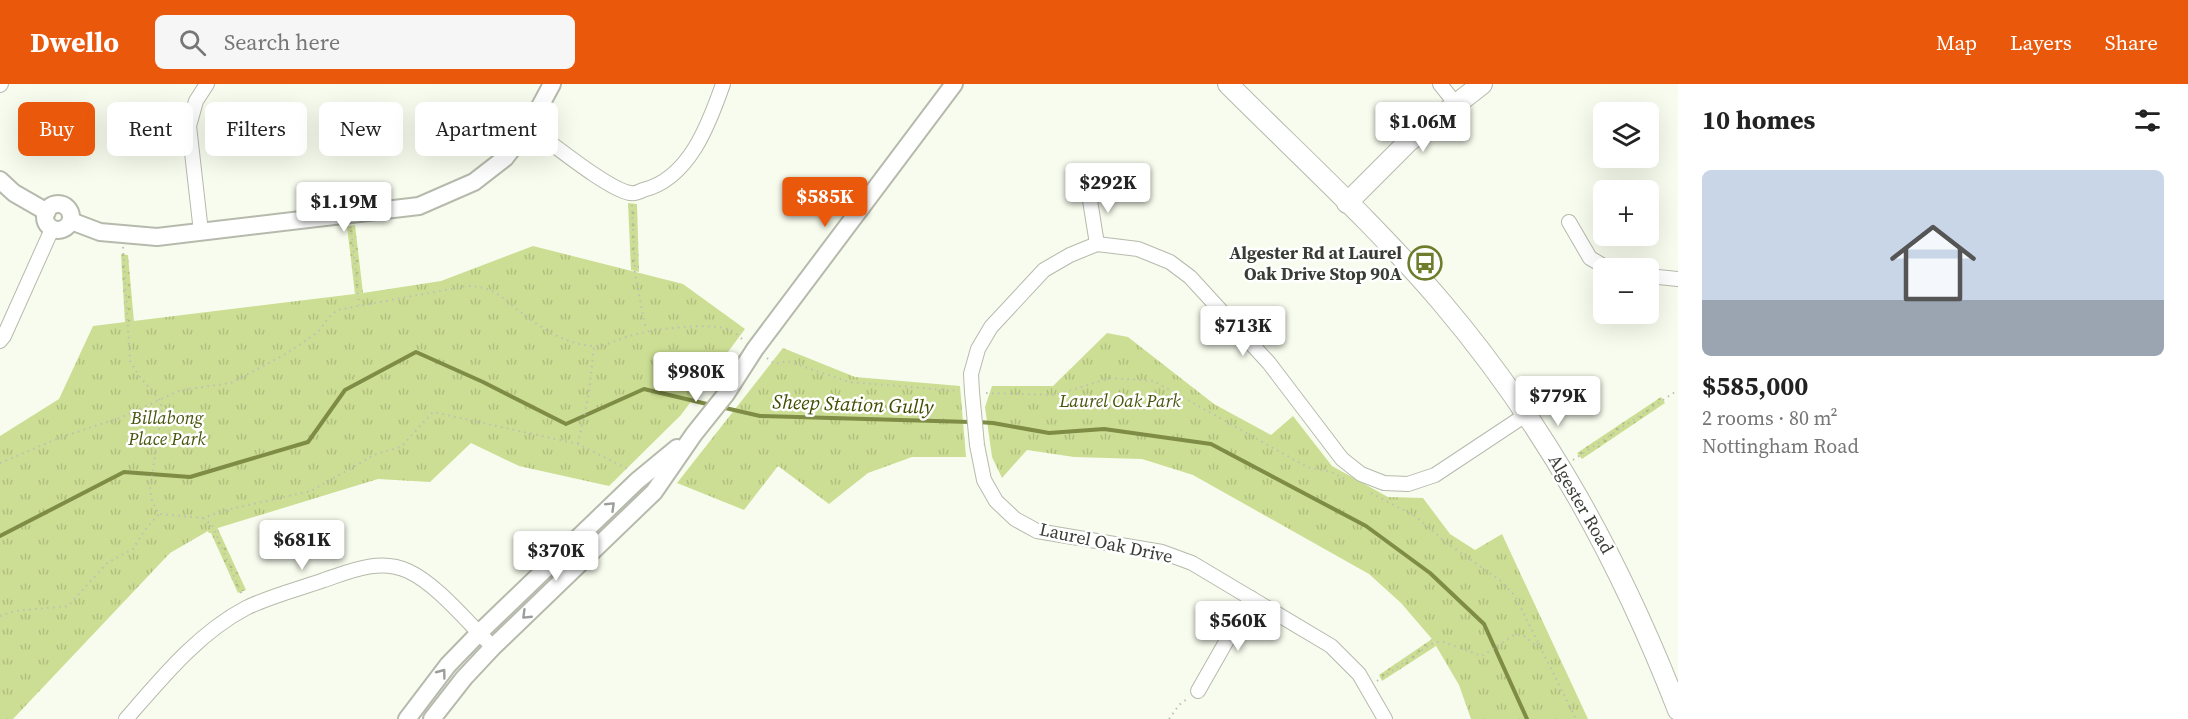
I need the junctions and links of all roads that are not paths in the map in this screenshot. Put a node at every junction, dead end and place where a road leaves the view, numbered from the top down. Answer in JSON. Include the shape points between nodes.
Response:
{"nodes":[{"id":1,"x":207,"y":84,"type":"edge"},
{"id":2,"x":552,"y":84,"type":"edge"},
{"id":3,"x":723,"y":84,"type":"edge"},
{"id":4,"x":954,"y":84,"type":"edge"},
{"id":5,"x":1228,"y":84,"type":"edge"},
{"id":6,"x":1440,"y":84,"type":"edge"},
{"id":7,"x":1482,"y":84,"type":"edge"},
{"id":8,"x":542,"y":102,"type":"edge"},
{"id":9,"x":1455,"y":103,"type":"junction"},
{"id":10,"x":558,"y":147,"type":"edge"},
{"id":11,"x":507,"y":156,"type":"edge"},
{"id":12,"x":0,"y":180,"type":"edge"},
{"id":13,"x":1088,"y":188,"type":"dead end"},
{"id":14,"x":1347,"y":203,"type":"junction"},
{"id":15,"x":47,"y":212,"type":"junction"},
{"id":16,"x":70,"y":221,"type":"junction"},
{"id":17,"x":1569,"y":222,"type":"dead end"},
{"id":18,"x":52,"y":229,"type":"junction"},
{"id":19,"x":201,"y":232,"type":"junction"},
{"id":20,"x":1097,"y":244,"type":"junction"},
{"id":21,"x":1593,"y":260,"type":"edge"},
{"id":22,"x":1659,"y":277,"type":"edge"},
{"id":23,"x":1678,"y":279,"type":"edge"},
{"id":24,"x":0,"y":341,"type":"edge"},
{"id":25,"x":1527,"y":414,"type":"junction"},
{"id":26,"x":694,"y":434,"type":"junction"},
{"id":27,"x":1251,"y":598,"type":"junction"},
{"id":28,"x":479,"y":633,"type":"junction"},
{"id":29,"x":493,"y":647,"type":"junction"},
{"id":30,"x":1198,"y":691,"type":"road end"},
{"id":31,"x":1678,"y":710,"type":"edge"},
{"id":32,"x":132,"y":717,"type":"edge"},
{"id":33,"x":407,"y":719,"type":"edge"},
{"id":34,"x":432,"y":719,"type":"edge"},
{"id":35,"x":1385,"y":719,"type":"edge"}],
"edges":[{"from":1,"to":19,"type":"street","via":[[196,101],[189,126]]},
{"from":2,"to":8,"type":"street"},
{"from":3,"to":10,"type":"street","via":[[696,145],[676,172],[657,187],[631,193],[613,186]]},
{"from":4,"to":26,"type":"street"},
{"from":5,"to":14,"type":"main road","name":"Algester Road"},
{"from":6,"to":9,"type":"street"},
{"from":7,"to":9,"type":"main road"},
{"from":9,"to":14,"type":"main road","via":[[1409,141]]},
{"from":11,"to":19,"type":"street","via":[[474,182],[419,206]]},
{"from":12,"to":15,"type":"street"},
{"from":13,"to":20,"type":"street"},
{"from":14,"to":25,"type":"main road","name":"Algester Road","via":[[1443,304]]},
{"from":15,"to":16,"type":"street","via":[[54,206],[64,206],[71,214]]},
{"from":15,"to":18,"type":"street","via":[[46,221]]},
{"from":16,"to":18,"type":"street","via":[[63,229]]},
{"from":16,"to":19,"type":"street","via":[[123,235],[157,237]]},
{"from":17,"to":21,"type":"street"},
{"from":18,"to":24,"type":"street"},
{"from":20,"to":25,"type":"street","name":"Laurel Oak Drive","via":[[1138,249],[1170,262],[1190,277],[1269,363],[1342,459],[1361,474],[1384,483],[1408,484],[1435,475]]},
{"from":20,"to":27,"type":"street","name":"Laurel Oak Drive","via":[[1044,270],[991,327],[978,349],[971,374],[972,399],[984,480],[996,501],[1015,519],[1037,531],[1172,556],[1192,563]]},
{"from":22,"to":23,"type":"street"},
{"from":25,"to":31,"type":"main road","name":"Algester Road","via":[[1610,553]]},
{"from":28,"to":26,"type":"street","one_way":true,"via":[[637,481]]},
{"from":26,"to":29,"type":"street","one_way":true,"via":[[654,492]]},
{"from":27,"to":30,"type":"street"},
{"from":27,"to":35,"type":"street","name":"Laurel Oak Drive","via":[[1331,646],[1369,687]]},
{"from":28,"to":29,"type":"street"},
{"from":28,"to":32,"type":"street","via":[[429,584],[408,570],[388,565],[363,567],[248,607],[222,623],[200,640]]},
{"from":33,"to":28,"type":"street","one_way":true,"via":[[448,665]]},
{"from":29,"to":34,"type":"street"}]}
